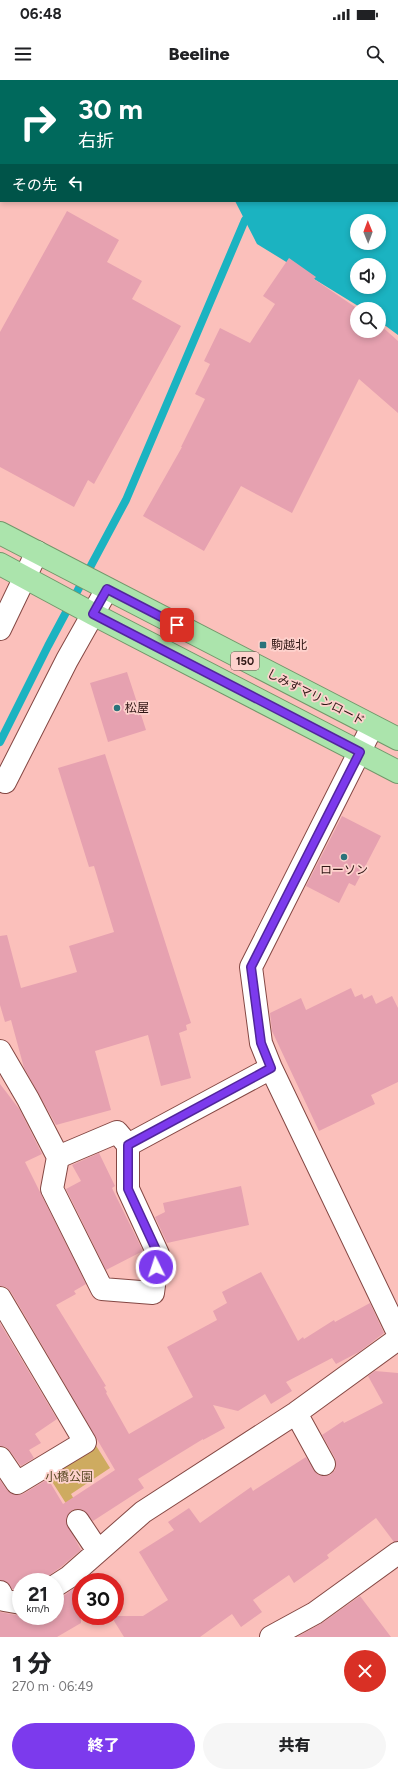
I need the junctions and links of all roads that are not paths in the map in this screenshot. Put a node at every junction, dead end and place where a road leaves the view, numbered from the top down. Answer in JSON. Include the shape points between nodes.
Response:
{"nodes":[{"id":1,"x":0,"y":533,"type":"edge"},
{"id":2,"x":37,"y":552,"type":"junction"},
{"id":3,"x":0,"y":564,"type":"edge"},
{"id":4,"x":24,"y":577,"type":"junction"},
{"id":5,"x":100,"y":585,"type":"junction"},
{"id":6,"x":86,"y":611,"type":"junction"},
{"id":7,"x":0,"y":629,"type":"edge"},
{"id":8,"x":372,"y":726,"type":"junction"},
{"id":9,"x":398,"y":739,"type":"edge"},
{"id":10,"x":360,"y":752,"type":"junction"},
{"id":11,"x":398,"y":772,"type":"edge"},
{"id":12,"x":3,"y":773,"type":"edge"},
{"id":13,"x":0,"y":1051,"type":"edge"},
{"id":14,"x":271,"y":1068,"type":"junction"},
{"id":15,"x":128,"y":1145,"type":"junction"},
{"id":16,"x":58,"y":1157,"type":"junction"},
{"id":17,"x":0,"y":1298,"type":"edge"},
{"id":18,"x":398,"y":1333,"type":"edge"},
{"id":19,"x":398,"y":1340,"type":"edge"},
{"id":20,"x":296,"y":1413,"type":"junction"},
{"id":21,"x":0,"y":1458,"type":"edge"},
{"id":22,"x":324,"y":1464,"type":"dead end"},
{"id":23,"x":78,"y":1521,"type":"dead end"},
{"id":24,"x":98,"y":1551,"type":"junction"},
{"id":25,"x":398,"y":1553,"type":"edge"},
{"id":26,"x":64,"y":1580,"type":"edge"},
{"id":27,"x":0,"y":1592,"type":"edge"},
{"id":28,"x":12,"y":1601,"type":"edge"},
{"id":29,"x":271,"y":1637,"type":"edge"}],
"edges":[{"from":1,"to":2,"type":"highway","name":"しみずマリンロード","number":"150"},
{"from":2,"to":4,"type":"street"},
{"from":2,"to":5,"type":"highway","name":"しみずマリンロード","number":"150"},
{"from":3,"to":4,"type":"highway","number":"150"},
{"from":4,"to":6,"type":"highway","number":"150"},
{"from":4,"to":7,"type":"street"},
{"from":5,"to":6,"type":"street"},
{"from":5,"to":8,"type":"highway","name":"しみずマリンロード","number":"150"},
{"from":6,"to":10,"type":"highway","number":"150"},
{"from":6,"to":12,"type":"street","via":[[67,660]]},
{"from":8,"to":9,"type":"highway","name":"しみずマリンロード","number":"150"},
{"from":8,"to":10,"type":"street"},
{"from":10,"to":11,"type":"highway","number":"150"},
{"from":10,"to":14,"type":"street","via":[[251,967],[261,1043]]},
{"from":13,"to":16,"type":"street"},
{"from":14,"to":15,"type":"street"},
{"from":14,"to":18,"type":"street"},
{"from":15,"to":16,"type":"street","via":[[117,1132]]},
{"from":15,"to":16,"type":"street","via":[[128,1189],[158,1254],[153,1293],[102,1289],[52,1189]]},
{"from":17,"to":21,"type":"street","via":[[85,1442],[17,1483]]},
{"from":19,"to":20,"type":"street"},
{"from":20,"to":22,"type":"street"},
{"from":20,"to":24,"type":"street","via":[[143,1512]]},
{"from":23,"to":24,"type":"street"},
{"from":24,"to":26,"type":"street"},
{"from":25,"to":29,"type":"street","via":[[315,1612]]},
{"from":27,"to":28,"type":"street","via":[[4,1600]]}]}
